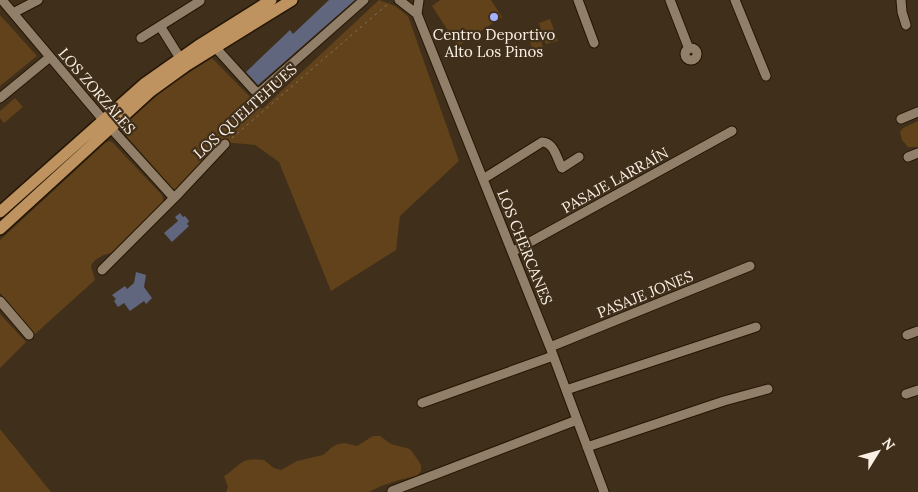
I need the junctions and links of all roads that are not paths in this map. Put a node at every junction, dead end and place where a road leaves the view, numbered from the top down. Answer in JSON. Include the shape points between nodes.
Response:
{"nodes":[{"id":1,"x":2,"y":0,"type":"edge"},
{"id":2,"x":38,"y":0,"type":"edge"},
{"id":3,"x":271,"y":0,"type":"edge"},
{"id":4,"x":292,"y":0,"type":"edge"},
{"id":5,"x":364,"y":0,"type":"edge"},
{"id":6,"x":399,"y":0,"type":"edge"},
{"id":7,"x":578,"y":0,"type":"edge"},
{"id":8,"x":670,"y":0,"type":"edge"},
{"id":9,"x":735,"y":0,"type":"edge"},
{"id":10,"x":901,"y":0,"type":"edge"},
{"id":11,"x":200,"y":1,"type":"dead end"},
{"id":12,"x":421,"y":1,"type":"edge"},
{"id":13,"x":257,"y":4,"type":"edge"},
{"id":14,"x":13,"y":13,"type":"junction"},
{"id":15,"x":417,"y":14,"type":"junction"},
{"id":16,"x":906,"y":25,"type":"dead end"},
{"id":17,"x":160,"y":26,"type":"junction"},
{"id":18,"x":142,"y":38,"type":"dead end"},
{"id":19,"x":594,"y":43,"type":"dead end"},
{"id":20,"x":215,"y":47,"type":"junction"},
{"id":21,"x":689,"y":49,"type":"dead end"},
{"id":22,"x":50,"y":57,"type":"junction"},
{"id":23,"x":180,"y":58,"type":"junction"},
{"id":24,"x":766,"y":76,"type":"dead end"},
{"id":25,"x":0,"y":98,"type":"edge"},
{"id":26,"x":918,"y":112,"type":"edge"},
{"id":27,"x":901,"y":119,"type":"dead end"},
{"id":28,"x":107,"y":123,"type":"junction"},
{"id":29,"x":732,"y":131,"type":"dead end"},
{"id":30,"x":225,"y":144,"type":"road end"},
{"id":31,"x":918,"y":153,"type":"edge"},
{"id":32,"x":579,"y":157,"type":"dead end"},
{"id":33,"x":908,"y":157,"type":"dead end"},
{"id":34,"x":483,"y":180,"type":"junction"},
{"id":35,"x":174,"y":198,"type":"junction"},
{"id":36,"x":0,"y":212,"type":"edge"},
{"id":37,"x":0,"y":229,"type":"edge"},
{"id":38,"x":512,"y":252,"type":"junction"},
{"id":39,"x":750,"y":266,"type":"dead end"},
{"id":40,"x":102,"y":270,"type":"dead end"},
{"id":41,"x":0,"y":301,"type":"edge"},
{"id":42,"x":756,"y":327,"type":"dead end"},
{"id":43,"x":918,"y":331,"type":"edge"},
{"id":44,"x":29,"y":335,"type":"dead end"},
{"id":45,"x":907,"y":335,"type":"dead end"},
{"id":46,"x":552,"y":351,"type":"junction"},
{"id":47,"x":768,"y":389,"type":"dead end"},
{"id":48,"x":566,"y":390,"type":"junction"},
{"id":49,"x":918,"y":390,"type":"edge"},
{"id":50,"x":906,"y":394,"type":"dead end"},
{"id":51,"x":422,"y":403,"type":"dead end"},
{"id":52,"x":577,"y":420,"type":"junction"},
{"id":53,"x":587,"y":448,"type":"junction"},
{"id":54,"x":392,"y":491,"type":"dead end"},
{"id":55,"x":604,"y":492,"type":"edge"}],
"edges":[{"from":1,"to":14,"type":"street","name":"LOS ZORZALES"},
{"from":2,"to":14,"type":"street"},
{"from":3,"to":13,"type":"main road"},
{"from":4,"to":20,"type":"main road"},
{"from":5,"to":20,"type":"street","via":[[261,91],[254,90]]},
{"from":6,"to":15,"type":"street"},
{"from":7,"to":19,"type":"street"},
{"from":8,"to":21,"type":"street"},
{"from":9,"to":24,"type":"street"},
{"from":10,"to":16,"type":"street"},
{"from":11,"to":17,"type":"street"},
{"from":12,"to":15,"type":"street"},
{"from":13,"to":23,"type":"main road"},
{"from":14,"to":22,"type":"street","name":"LOS ZORZALES"},
{"from":15,"to":34,"type":"street","name":"LOS CHERCANES"},
{"from":17,"to":18,"type":"street"},
{"from":17,"to":23,"type":"street"},
{"from":20,"to":28,"type":"main road"},
{"from":22,"to":25,"type":"street"},
{"from":22,"to":28,"type":"street","name":"LOS ZORZALES"},
{"from":23,"to":28,"type":"main road","via":[[144,84]]},
{"from":26,"to":27,"type":"street"},
{"from":28,"to":35,"type":"street","name":"LOS ZORZALES"},
{"from":28,"to":36,"type":"main road"},
{"from":28,"to":37,"type":"main road"},
{"from":29,"to":38,"type":"street","name":"PASAJE LARRAÍN"},
{"from":30,"to":35,"type":"street","name":"LOS QUELTEHUES"},
{"from":31,"to":33,"type":"street"},
{"from":32,"to":34,"type":"street","via":[[562,168],[550,144],[542,142]]},
{"from":34,"to":38,"type":"street","name":"LOS CHERCANES"},
{"from":35,"to":40,"type":"street","name":"LOS QUELTEHUES"},
{"from":38,"to":46,"type":"street","name":"LOS CHERCANES"},
{"from":39,"to":46,"type":"street","name":"PASAJE JONES"},
{"from":41,"to":44,"type":"street"},
{"from":42,"to":48,"type":"street"},
{"from":43,"to":45,"type":"street"},
{"from":46,"to":48,"type":"street","name":"LOS CHERCANES"},
{"from":46,"to":51,"type":"street","name":"PASAJE JONES"},
{"from":47,"to":53,"type":"street"},
{"from":48,"to":52,"type":"street","name":"LOS CHERCANES"},
{"from":49,"to":50,"type":"street"},
{"from":52,"to":53,"type":"street","name":"LOS CHERCANES"},
{"from":52,"to":54,"type":"street"},
{"from":53,"to":55,"type":"street","name":"LOS CHERCANES"}]}
